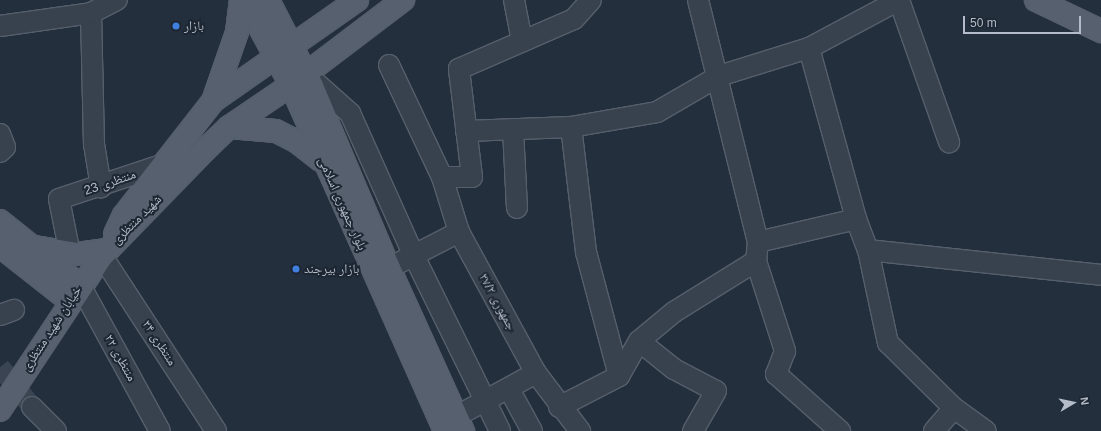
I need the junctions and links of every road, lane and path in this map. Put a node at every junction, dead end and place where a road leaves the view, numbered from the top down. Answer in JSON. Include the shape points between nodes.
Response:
{"nodes":[{"id":1,"x":117,"y":0,"type":"edge"},
{"id":2,"x":241,"y":0,"type":"edge"},
{"id":3,"x":245,"y":0,"type":"edge"},
{"id":4,"x":268,"y":0,"type":"edge"},
{"id":5,"x":357,"y":0,"type":"edge"},
{"id":6,"x":403,"y":0,"type":"edge"},
{"id":7,"x":514,"y":0,"type":"edge"},
{"id":8,"x":590,"y":0,"type":"edge"},
{"id":9,"x":698,"y":0,"type":"edge"},
{"id":10,"x":1036,"y":0,"type":"edge"},
{"id":11,"x":92,"y":13,"type":"junction"},
{"id":12,"x":0,"y":26,"type":"edge"},
{"id":13,"x":1098,"y":32,"type":"edge"},
{"id":14,"x":522,"y":41,"type":"junction"},
{"id":15,"x":809,"y":48,"type":"junction"},
{"id":16,"x":285,"y":52,"type":"junction"},
{"id":17,"x":389,"y":65,"type":"dead end"},
{"id":18,"x":719,"y":76,"type":"junction"},
{"id":19,"x":298,"y":80,"type":"junction"},
{"id":20,"x":212,"y":101,"type":"junction"},
{"id":21,"x":229,"y":127,"type":"junction"},
{"id":22,"x":571,"y":127,"type":"junction"},
{"id":23,"x":513,"y":129,"type":"junction"},
{"id":24,"x":466,"y":131,"type":"junction"},
{"id":25,"x":0,"y":134,"type":"edge"},
{"id":26,"x":949,"y":142,"type":"dead end"},
{"id":27,"x":0,"y":152,"type":"edge"},
{"id":28,"x":322,"y":162,"type":"junction"},
{"id":29,"x":161,"y":165,"type":"junction"},
{"id":30,"x":442,"y":177,"type":"junction"},
{"id":31,"x":101,"y":187,"type":"junction"},
{"id":32,"x":517,"y":208,"type":"dead end"},
{"id":33,"x":856,"y":219,"type":"junction"},
{"id":34,"x":0,"y":221,"type":"edge"},
{"id":35,"x":459,"y":232,"type":"junction"},
{"id":36,"x":758,"y":242,"type":"junction"},
{"id":37,"x":0,"y":246,"type":"edge"},
{"id":38,"x":31,"y":246,"type":"junction"},
{"id":39,"x":868,"y":250,"type":"junction"},
{"id":40,"x":105,"y":253,"type":"junction"},
{"id":41,"x":70,"y":254,"type":"junction"},
{"id":42,"x":414,"y":256,"type":"junction"},
{"id":43,"x":756,"y":261,"type":"junction"},
{"id":44,"x":389,"y":268,"type":"junction"},
{"id":45,"x":1101,"y":275,"type":"edge"},
{"id":46,"x":75,"y":293,"type":"junction"},
{"id":47,"x":639,"y":341,"type":"junction"},
{"id":48,"x":536,"y":373,"type":"junction"},
{"id":49,"x":619,"y":376,"type":"junction"},
{"id":50,"x":509,"y":389,"type":"junction"},
{"id":51,"x":485,"y":401,"type":"junction"},
{"id":52,"x":559,"y":407,"type":"junction"},
{"id":53,"x":32,"y":408,"type":"tunnel mouth"},
{"id":54,"x":954,"y":408,"type":"junction"},
{"id":55,"x":0,"y":410,"type":"edge"},
{"id":56,"x":455,"y":426,"type":"edge"},
{"id":57,"x":56,"y":431,"type":"edge"},
{"id":58,"x":160,"y":431,"type":"edge"},
{"id":59,"x":216,"y":431,"type":"edge"},
{"id":60,"x":500,"y":431,"type":"edge"},
{"id":61,"x":532,"y":431,"type":"edge"},
{"id":62,"x":580,"y":431,"type":"edge"},
{"id":63,"x":693,"y":431,"type":"edge"},
{"id":64,"x":840,"y":431,"type":"edge"},
{"id":65,"x":934,"y":431,"type":"edge"},
{"id":66,"x":986,"y":431,"type":"edge"}],
"edges":[{"from":1,"to":11,"type":"street"},
{"from":2,"to":20,"type":"main road","via":[[237,32]]},
{"from":3,"to":16,"type":"main road","name":"بلوار جمهوری اسلامی"},
{"from":4,"to":16,"type":"main road","name":"بلوار جمهوری اسلامی"},
{"from":5,"to":16,"type":"main road","name":"شهید منتظری"},
{"from":6,"to":19,"type":"main road","name":"شهید منتظری"},
{"from":7,"to":14,"type":"street"},
{"from":8,"to":14,"type":"street","via":[[574,19]]},
{"from":9,"to":18,"type":"street"},
{"from":10,"to":13,"type":"main road"},
{"from":11,"to":12,"type":"street"},
{"from":11,"to":31,"type":"street","via":[[94,144]]},
{"from":14,"to":24,"type":"street","via":[[459,69]]},
{"from":15,"to":18,"type":"street"},
{"from":15,"to":26,"type":"street","via":[[899,0]]},
{"from":15,"to":33,"type":"street"},
{"from":16,"to":19,"type":"main road","name":"بلوار جمهوری اسلامی"},
{"from":16,"to":20,"type":"main road","name":"شهید منتظری"},
{"from":17,"to":30,"type":"street","name":"جمهوری ۲۷/۲"},
{"from":18,"to":22,"type":"street","via":[[657,112]]},
{"from":18,"to":36,"type":"street"},
{"from":19,"to":21,"type":"main road","name":"شهید منتظری"},
{"from":19,"to":28,"type":"main road","name":"بلوار جمهوری اسلامی"},
{"from":19,"to":42,"type":"street","via":[[350,114]]},
{"from":19,"to":44,"type":"main road","name":"بلوار جمهوری اسلامی"},
{"from":20,"to":29,"type":"main road","name":"شهید منتظری"},
{"from":21,"to":28,"type":"main road","via":[[276,131],[296,140]]},
{"from":21,"to":40,"type":"main road","name":"شهید منتظری"},
{"from":22,"to":23,"type":"street"},
{"from":22,"to":49,"type":"street","via":[[586,252]]},
{"from":23,"to":24,"type":"street"},
{"from":23,"to":32,"type":"street"},
{"from":24,"to":30,"type":"street","via":[[472,177]]},
{"from":25,"to":27,"type":"street","via":[[5,147]]},
{"from":28,"to":56,"type":"main road","name":"بلوار جمهوری اسلامی"},
{"from":29,"to":31,"type":"street","name":"منتظری 23"},
{"from":29,"to":40,"type":"main road","name":"شهید منتظری","via":[[124,215]]},
{"from":30,"to":35,"type":"street","name":"جمهوری ۲۷/۲"},
{"from":31,"to":41,"type":"street","name":"منتظری 23","via":[[59,199]]},
{"from":33,"to":36,"type":"street"},
{"from":33,"to":39,"type":"street"},
{"from":34,"to":38,"type":"main road"},
{"from":35,"to":42,"type":"street"},
{"from":35,"to":48,"type":"street","name":"جمهوری ۲۷/۲"},
{"from":36,"to":43,"type":"street"},
{"from":37,"to":46,"type":"main road"},
{"from":38,"to":41,"type":"main road"},
{"from":38,"to":46,"type":"main road"},
{"from":39,"to":45,"type":"street"},
{"from":39,"to":54,"type":"street","via":[[888,343]]},
{"from":40,"to":41,"type":"main road"},
{"from":40,"to":46,"type":"main road","name":"خیابان شهید منتظری"},
{"from":40,"to":59,"type":"street","name":"منتظری ۲۴"},
{"from":42,"to":44,"type":"street"},
{"from":42,"to":51,"type":"street"},
{"from":43,"to":47,"type":"street","via":[[674,312]]},
{"from":43,"to":64,"type":"street","via":[[785,351],[776,374]]},
{"from":44,"to":56,"type":"main road","name":"بلوار جمهوری اسلامی"},
{"from":46,"to":55,"type":"main road","name":"خیابان شهید منتظری"},
{"from":46,"to":58,"type":"street","name":"منتظری ۲۲"},
{"from":47,"to":49,"type":"street"},
{"from":47,"to":63,"type":"street","via":[[674,369],[716,391]]},
{"from":48,"to":50,"type":"street"},
{"from":48,"to":52,"type":"street","name":"جمهوری ۲۷/۲"},
{"from":49,"to":52,"type":"street"},
{"from":50,"to":51,"type":"street"},
{"from":50,"to":61,"type":"street"},
{"from":51,"to":56,"type":"street"},
{"from":51,"to":60,"type":"street"},
{"from":52,"to":62,"type":"street","name":"جمهوری ۲۷/۲"},
{"from":53,"to":57,"type":"street"},
{"from":54,"to":65,"type":"street"},
{"from":54,"to":66,"type":"street"}]}
